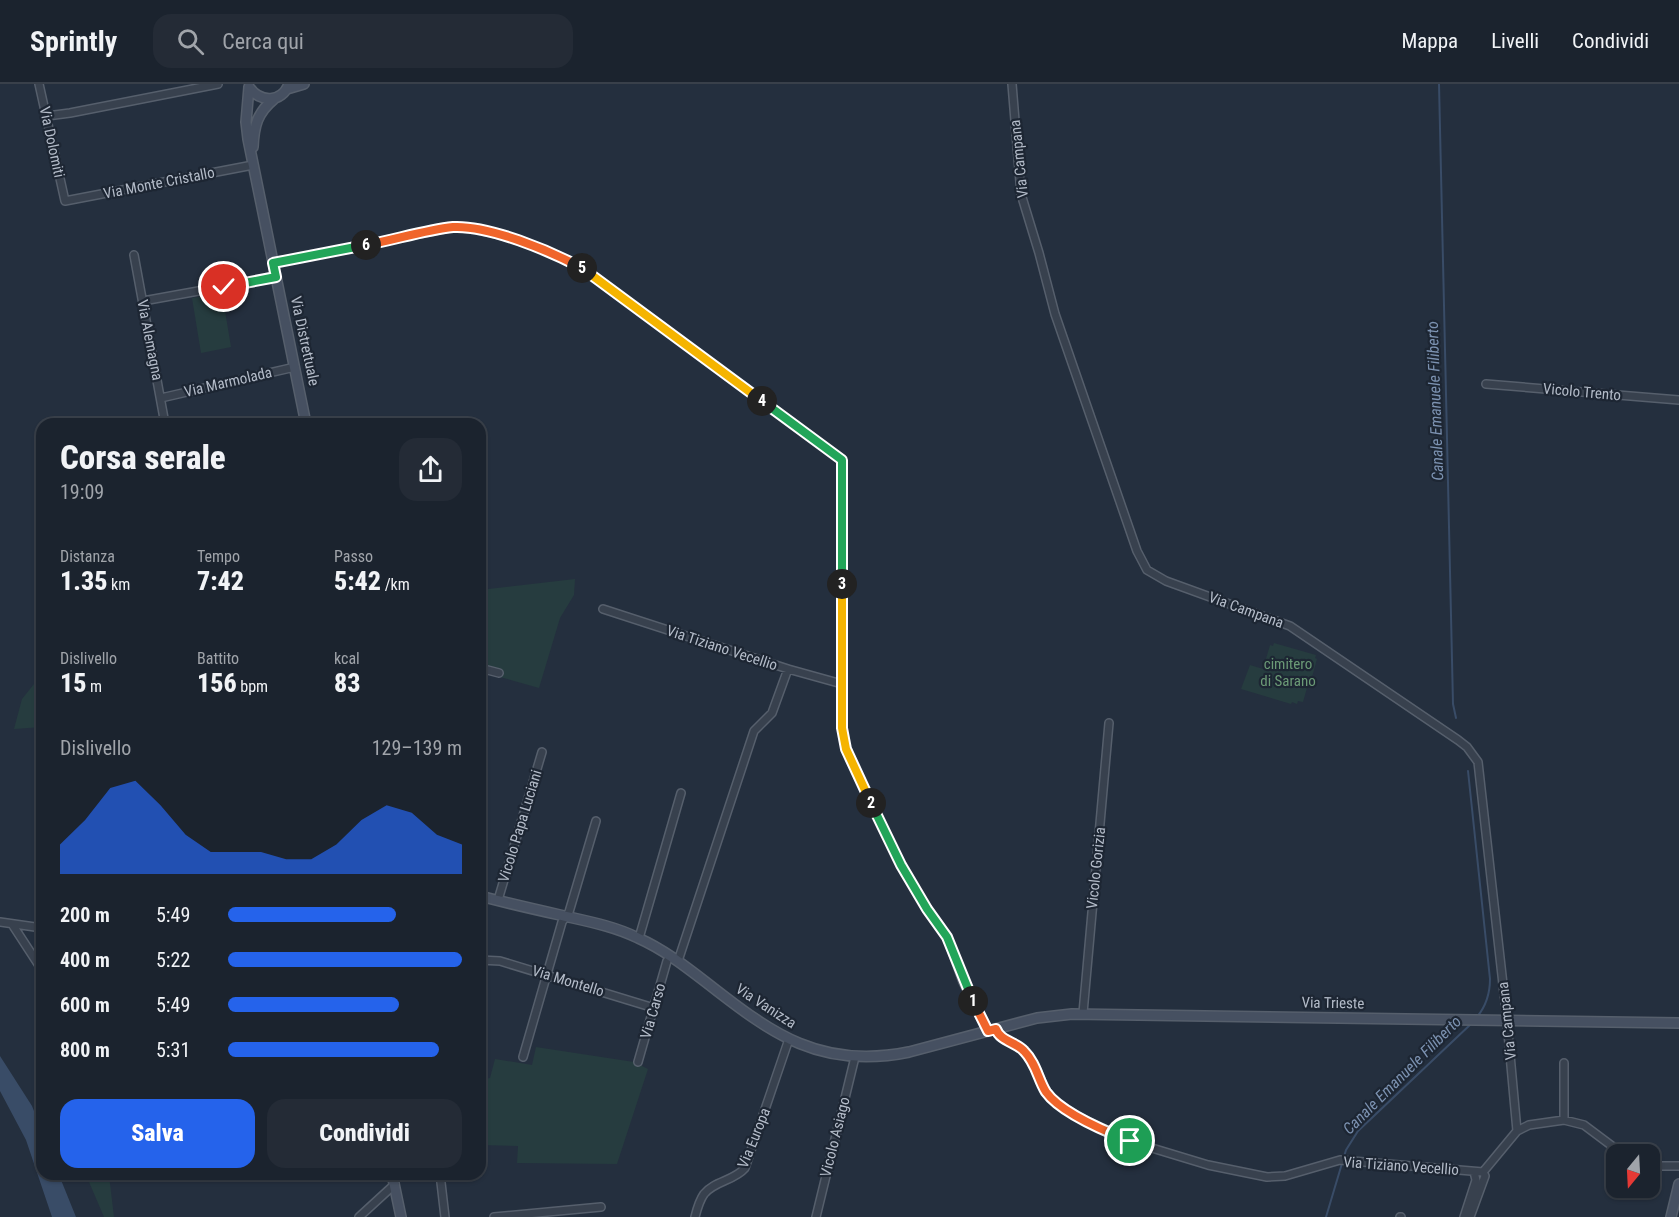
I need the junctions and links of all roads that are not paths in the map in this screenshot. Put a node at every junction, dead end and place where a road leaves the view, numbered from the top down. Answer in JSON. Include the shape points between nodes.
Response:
{"nodes":[{"id":1,"x":39,"y":84,"type":"edge"},
{"id":2,"x":218,"y":84,"type":"edge"},
{"id":3,"x":304,"y":84,"type":"edge"},
{"id":4,"x":1012,"y":84,"type":"edge"},
{"id":5,"x":247,"y":85,"type":"edge"},
{"id":6,"x":288,"y":86,"type":"edge"},
{"id":7,"x":274,"y":99,"type":"junction"},
{"id":8,"x":47,"y":116,"type":"junction"},
{"id":9,"x":253,"y":161,"type":"junction"},
{"id":10,"x":65,"y":201,"type":"joint"},
{"id":11,"x":134,"y":255,"type":"dead end"},
{"id":12,"x":273,"y":263,"type":"junction"},
{"id":13,"x":276,"y":277,"type":"junction"},
{"id":14,"x":143,"y":301,"type":"junction"},
{"id":15,"x":295,"y":367,"type":"junction"},
{"id":16,"x":1485,"y":384,"type":"dead end"},
{"id":17,"x":161,"y":398,"type":"junction"},
{"id":18,"x":1679,"y":400,"type":"edge"},
{"id":19,"x":164,"y":418,"type":"edge"},
{"id":20,"x":305,"y":418,"type":"edge"},
{"id":21,"x":603,"y":609,"type":"dead end"},
{"id":22,"x":788,"y":669,"type":"junction"},
{"id":23,"x":486,"y":670,"type":"edge"},
{"id":24,"x":499,"y":673,"type":"dead end"},
{"id":25,"x":842,"y":684,"type":"junction"},
{"id":26,"x":1109,"y":723,"type":"dead end"},
{"id":27,"x":542,"y":752,"type":"dead end"},
{"id":28,"x":681,"y":793,"type":"dead end"},
{"id":29,"x":596,"y":821,"type":"dead end"},
{"id":30,"x":486,"y":897,"type":"edge"},
{"id":31,"x":498,"y":900,"type":"junction"},
{"id":32,"x":566,"y":916,"type":"junction"},
{"id":33,"x":0,"y":922,"type":"edge"},
{"id":34,"x":12,"y":924,"type":"junction"},
{"id":35,"x":36,"y":927,"type":"edge"},
{"id":36,"x":639,"y":938,"type":"junction"},
{"id":37,"x":486,"y":960,"type":"edge"},
{"id":38,"x":36,"y":961,"type":"edge"},
{"id":39,"x":667,"y":961,"type":"dead end"},
{"id":40,"x":678,"y":962,"type":"junction"},
{"id":41,"x":548,"y":975,"type":"junction"},
{"id":42,"x":654,"y":1008,"type":"junction"},
{"id":43,"x":1083,"y":1013,"type":"junction"},
{"id":44,"x":1507,"y":1021,"type":"junction"},
{"id":45,"x":1679,"y":1023,"type":"edge"},
{"id":46,"x":992,"y":1030,"type":"junction"},
{"id":47,"x":789,"y":1039,"type":"junction"},
{"id":48,"x":855,"y":1057,"type":"junction"},
{"id":49,"x":523,"y":1058,"type":"dead end"},
{"id":50,"x":638,"y":1062,"type":"dead end"},
{"id":51,"x":1564,"y":1063,"type":"dead end"},
{"id":52,"x":1564,"y":1120,"type":"junction"},
{"id":53,"x":1517,"y":1131,"type":"junction"},
{"id":54,"x":1609,"y":1144,"type":"edge"},
{"id":55,"x":1660,"y":1166,"type":"edge"},
{"id":56,"x":1679,"y":1166,"type":"edge"},
{"id":57,"x":1474,"y":1172,"type":"junction"},
{"id":58,"x":1483,"y":1172,"type":"junction"},
{"id":59,"x":392,"y":1180,"type":"edge"},
{"id":60,"x":393,"y":1180,"type":"edge"},
{"id":61,"x":441,"y":1180,"type":"edge"},
{"id":62,"x":1679,"y":1185,"type":"edge"},
{"id":63,"x":601,"y":1207,"type":"dead end"},
{"id":64,"x":359,"y":1217,"type":"edge"},
{"id":65,"x":401,"y":1217,"type":"edge"},
{"id":66,"x":445,"y":1217,"type":"edge"},
{"id":67,"x":494,"y":1217,"type":"edge"},
{"id":68,"x":695,"y":1217,"type":"edge"},
{"id":69,"x":816,"y":1217,"type":"edge"},
{"id":70,"x":1464,"y":1217,"type":"edge"},
{"id":71,"x":1470,"y":1217,"type":"edge"},
{"id":72,"x":1671,"y":1217,"type":"edge"}],
"edges":[{"from":1,"to":8,"type":"street","name":"Via Dolomiti"},
{"from":2,"to":8,"type":"street"},
{"from":3,"to":6,"type":"street"},
{"from":4,"to":44,"type":"street","name":"Via Campana","via":[[1021,194],[1055,314],[1147,570],[1166,581],[1290,626],[1467,747],[1479,762]]},
{"from":5,"to":7,"type":"street","name":"Via Distrettuale","via":[[259,98]]},
{"from":5,"to":9,"type":"street","name":"Via Distrettuale","via":[[246,122]]},
{"from":6,"to":7,"type":"street","name":"Via Distrettuale"},
{"from":7,"to":9,"type":"street","name":"Via Distrettuale","via":[[256,121]]},
{"from":8,"to":10,"type":"street","name":"Via Dolomiti"},
{"from":9,"to":10,"type":"street","name":"Via Monte Cristallo"},
{"from":9,"to":12,"type":"street","name":"Via Distrettuale"},
{"from":11,"to":14,"type":"street","name":"Via Alemagna"},
{"from":12,"to":13,"type":"street","name":"Via Distrettuale"},
{"from":12,"to":25,"type":"street","name":"Via Tiziano Vecellio","via":[[454,227],[504,236],[557,254],[584,269],[732,378],[842,460]]},
{"from":13,"to":14,"type":"street"},
{"from":13,"to":15,"type":"street","name":"Via Distrettuale"},
{"from":14,"to":17,"type":"street","name":"Via Alemagna"},
{"from":15,"to":17,"type":"street","name":"Via Marmolada"},
{"from":15,"to":20,"type":"street","name":"Via Distrettuale"},
{"from":16,"to":18,"type":"street","name":"Vicolo Trento"},
{"from":17,"to":19,"type":"street","name":"Via Alemagna"},
{"from":21,"to":22,"type":"street","name":"Via Tiziano Vecellio"},
{"from":22,"to":25,"type":"street","name":"Via Tiziano Vecellio"},
{"from":22,"to":40,"type":"street","via":[[772,713],[754,731]]},
{"from":23,"to":24,"type":"street"},
{"from":25,"to":46,"type":"street","name":"Via Tiziano Vecellio","via":[[846,749],[901,865],[947,937],[963,982]]},
{"from":26,"to":43,"type":"street","name":"Vicolo Gorizia"},
{"from":27,"to":31,"type":"street","name":"Vicolo Papa Luciani"},
{"from":28,"to":36,"type":"street"},
{"from":29,"to":32,"type":"street"},
{"from":30,"to":31,"type":"street","name":"Via Vanizza"},
{"from":31,"to":32,"type":"street","name":"Via Vanizza"},
{"from":32,"to":36,"type":"street","name":"Via Vanizza"},
{"from":32,"to":41,"type":"street"},
{"from":33,"to":34,"type":"street"},
{"from":34,"to":35,"type":"street"},
{"from":34,"to":38,"type":"street"},
{"from":36,"to":40,"type":"street","name":"Via Vanizza"},
{"from":37,"to":41,"type":"street","name":"Via Montello"},
{"from":39,"to":42,"type":"street","name":"Via Carso"},
{"from":40,"to":47,"type":"street","name":"Via Vanizza","via":[[760,1023]]},
{"from":41,"to":42,"type":"street","name":"Via Montello"},
{"from":41,"to":49,"type":"street"},
{"from":42,"to":50,"type":"street","name":"Via Carso"},
{"from":43,"to":44,"type":"street","name":"Via Trieste"},
{"from":43,"to":46,"type":"street","name":"Via Trieste"},
{"from":44,"to":45,"type":"street","name":"Via Trieste"},
{"from":44,"to":53,"type":"street","name":"Via Campana"},
{"from":46,"to":48,"type":"street","name":"Via Vanizza","via":[[898,1054]]},
{"from":46,"to":57,"type":"street","name":"Via Tiziano Vecellio","via":[[1020,1047],[1054,1101],[1079,1117],[1130,1141],[1208,1165],[1267,1177],[1343,1160]]},
{"from":47,"to":48,"type":"street","name":"Via Vanizza"},
{"from":47,"to":68,"type":"street","name":"Via Europa","via":[[745,1168],[707,1191]]},
{"from":48,"to":69,"type":"street","name":"Vicolo Asiago"},
{"from":51,"to":52,"type":"street"},
{"from":52,"to":53,"type":"street","via":[[1529,1125]]},
{"from":52,"to":54,"type":"street","via":[[1584,1125]]},
{"from":53,"to":58,"type":"street"},
{"from":55,"to":56,"type":"street"},
{"from":57,"to":58,"type":"street","name":"Via Tiziano Vecellio"},
{"from":57,"to":70,"type":"street","via":[[1476,1180]]},
{"from":58,"to":71,"type":"street","via":[[1485,1176]]},
{"from":59,"to":64,"type":"street"},
{"from":60,"to":65,"type":"street"},
{"from":61,"to":66,"type":"street"},
{"from":62,"to":72,"type":"street"},
{"from":63,"to":67,"type":"street"}]}
